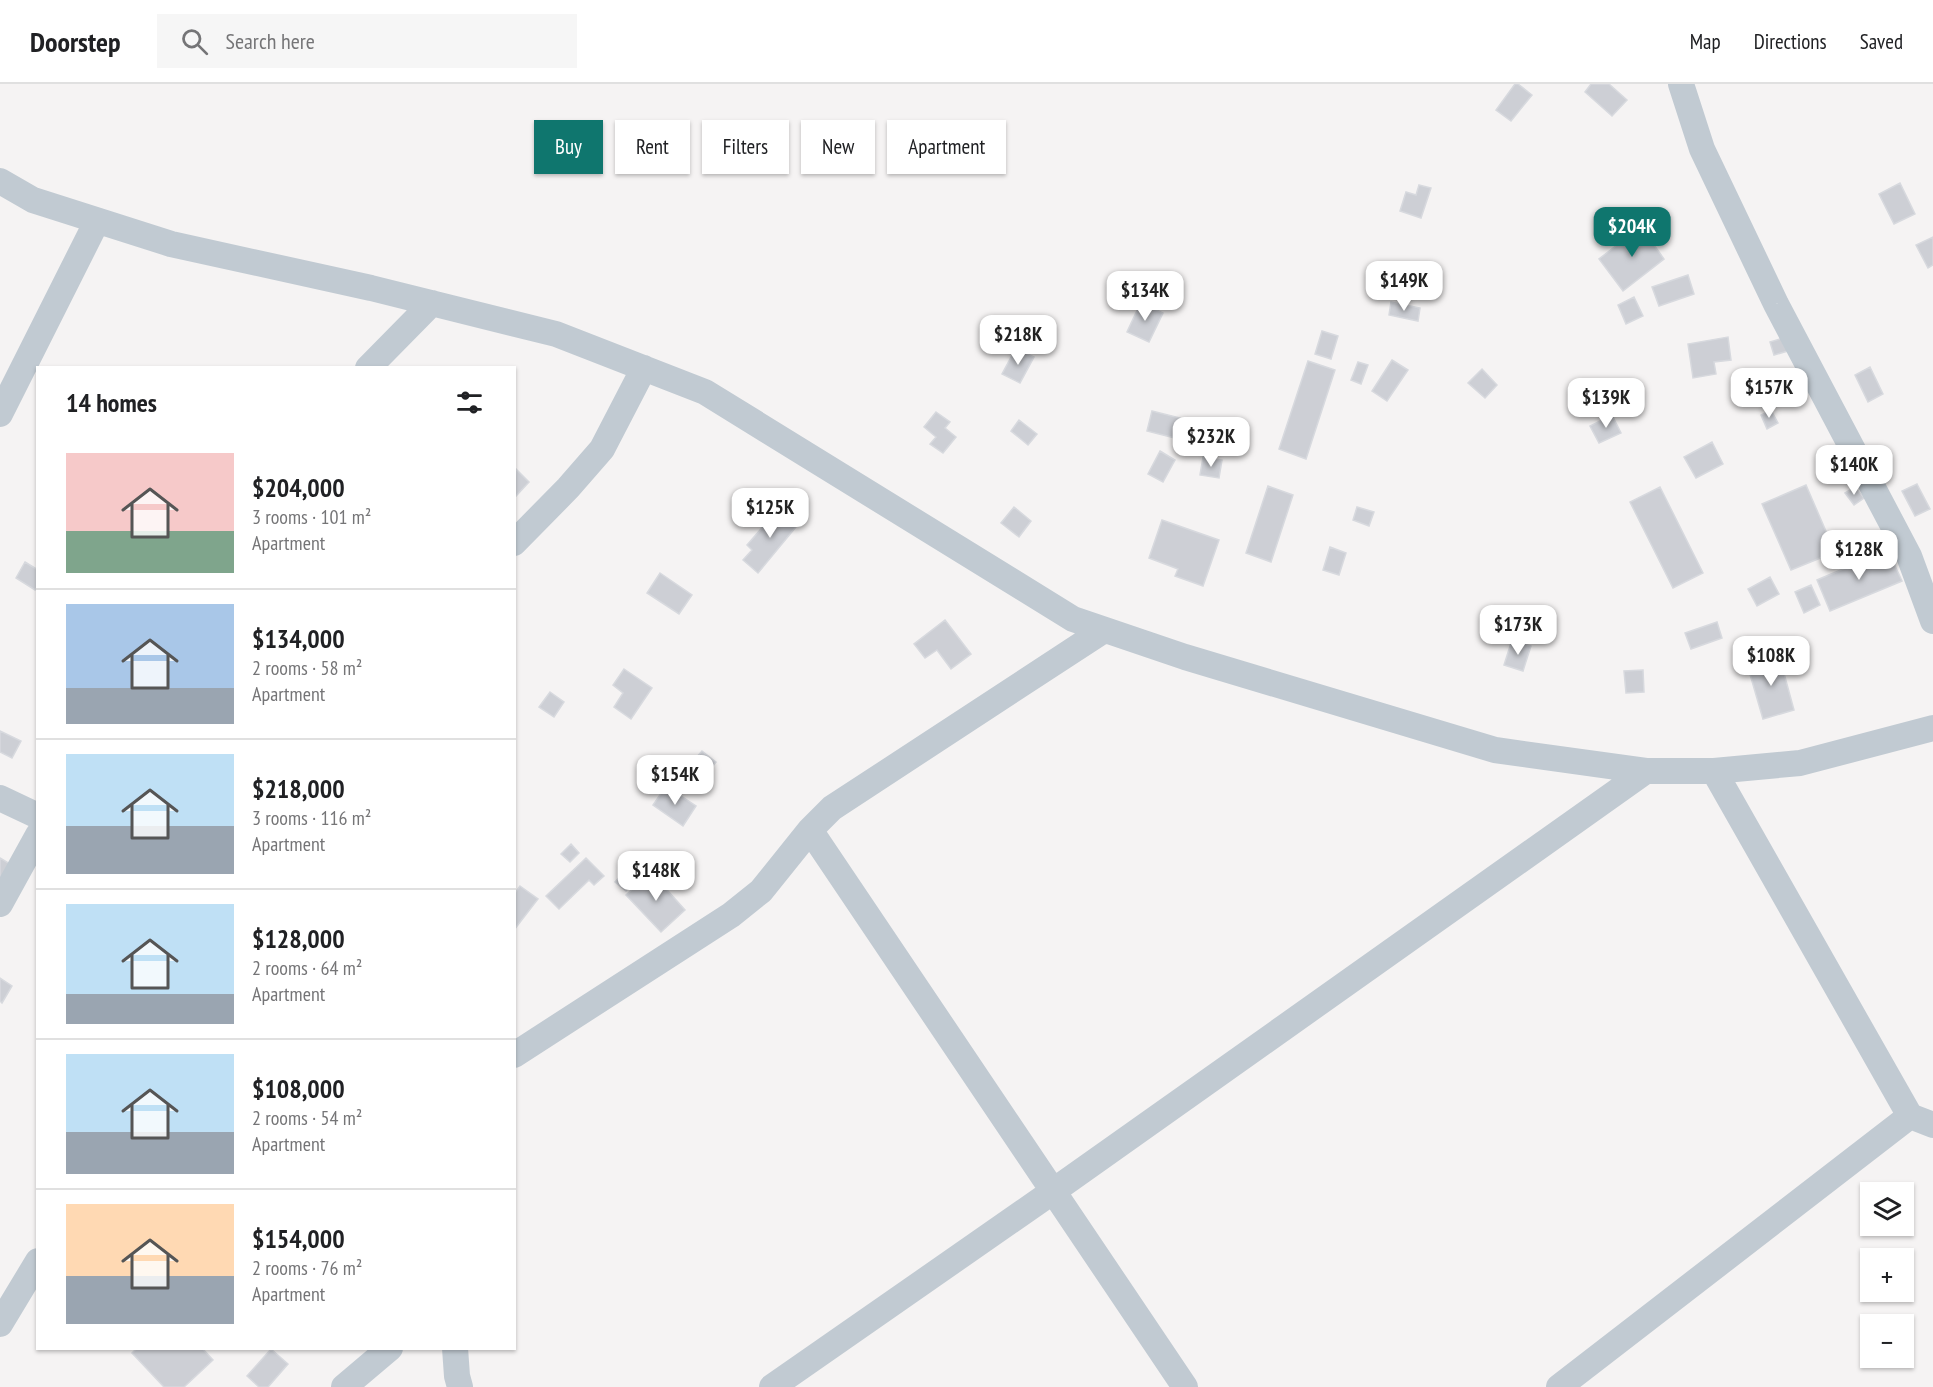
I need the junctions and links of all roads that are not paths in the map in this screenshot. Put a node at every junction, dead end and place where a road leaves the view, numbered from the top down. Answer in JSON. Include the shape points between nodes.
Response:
{"nodes":[{"id":1,"x":1681,"y":84,"type":"edge"},
{"id":2,"x":0,"y":181,"type":"edge"},
{"id":3,"x":97,"y":221,"type":"junction"},
{"id":4,"x":432,"y":303,"type":"junction"},
{"id":5,"x":370,"y":366,"type":"edge"},
{"id":6,"x":644,"y":368,"type":"junction"},
{"id":7,"x":0,"y":414,"type":"edge"},
{"id":8,"x":516,"y":541,"type":"edge"},
{"id":9,"x":1933,"y":621,"type":"edge"},
{"id":10,"x":1104,"y":630,"type":"junction"},
{"id":11,"x":1933,"y":728,"type":"edge"},
{"id":12,"x":1646,"y":771,"type":"junction"},
{"id":13,"x":1714,"y":771,"type":"junction"},
{"id":14,"x":0,"y":798,"type":"edge"},
{"id":15,"x":36,"y":815,"type":"edge"},
{"id":16,"x":810,"y":830,"type":"junction"},
{"id":17,"x":36,"y":839,"type":"edge"},
{"id":18,"x":0,"y":904,"type":"edge"},
{"id":19,"x":516,"y":1054,"type":"edge"},
{"id":20,"x":1921,"y":1121,"type":"edge"},
{"id":21,"x":1052,"y":1192,"type":"junction"},
{"id":22,"x":36,"y":1264,"type":"edge"},
{"id":23,"x":0,"y":1324,"type":"edge"},
{"id":24,"x":388,"y":1350,"type":"edge"},
{"id":25,"x":455,"y":1350,"type":"edge"},
{"id":26,"x":344,"y":1387,"type":"edge"},
{"id":27,"x":460,"y":1387,"type":"edge"},
{"id":28,"x":772,"y":1387,"type":"edge"},
{"id":29,"x":1185,"y":1387,"type":"edge"},
{"id":30,"x":1559,"y":1387,"type":"edge"}],
"edges":[{"from":1,"to":9,"type":"street","via":[[1702,149],[1781,314],[1909,556]]},
{"from":2,"to":3,"type":"street","via":[[33,200]]},
{"from":3,"to":4,"type":"street","via":[[171,244]]},
{"from":3,"to":7,"type":"street"},
{"from":4,"to":5,"type":"street"},
{"from":4,"to":6,"type":"street","via":[[556,334]]},
{"from":6,"to":8,"type":"street","via":[[602,449]]},
{"from":6,"to":10,"type":"street","via":[[705,392],[1073,619]]},
{"from":10,"to":12,"type":"street","via":[[1495,750]]},
{"from":10,"to":16,"type":"street","via":[[832,808]]},
{"from":11,"to":13,"type":"street","via":[[1800,763]]},
{"from":12,"to":13,"type":"street"},
{"from":12,"to":21,"type":"street"},
{"from":13,"to":20,"type":"street"},
{"from":14,"to":15,"type":"street"},
{"from":16,"to":19,"type":"street","via":[[761,891],[731,915]]},
{"from":16,"to":21,"type":"street"},
{"from":17,"to":18,"type":"street"},
{"from":20,"to":30,"type":"street"},
{"from":21,"to":28,"type":"street"},
{"from":21,"to":29,"type":"street"},
{"from":22,"to":23,"type":"street"},
{"from":24,"to":26,"type":"street"},
{"from":25,"to":27,"type":"street"}]}
